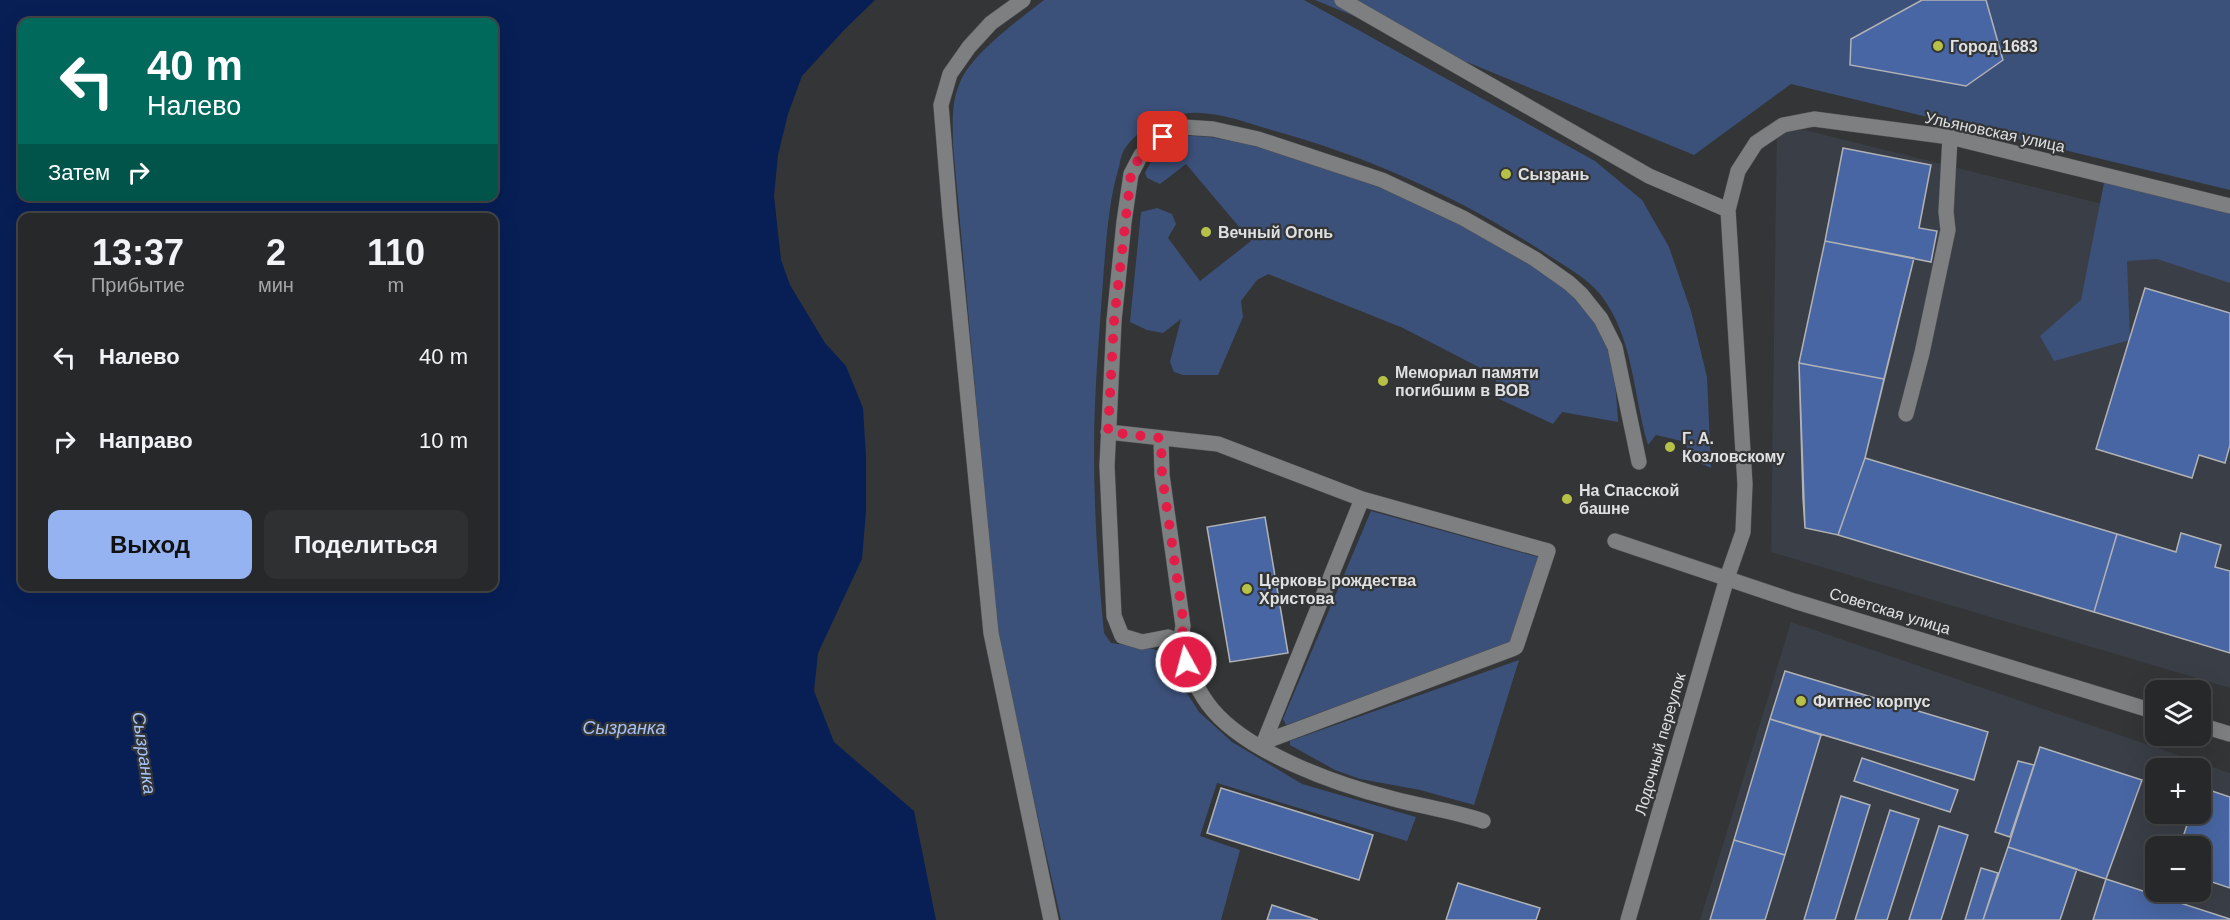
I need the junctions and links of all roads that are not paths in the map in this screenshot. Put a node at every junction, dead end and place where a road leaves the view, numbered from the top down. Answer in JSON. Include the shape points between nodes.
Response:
{"nodes":[{"id":1,"x":1023,"y":0,"type":"edge"},
{"id":2,"x":1342,"y":0,"type":"edge"},
{"id":3,"x":1950,"y":137,"type":"junction"},
{"id":4,"x":2230,"y":206,"type":"edge"},
{"id":5,"x":1728,"y":210,"type":"junction"},
{"id":6,"x":1906,"y":414,"type":"dead end"},
{"id":7,"x":1108,"y":432,"type":"junction"},
{"id":8,"x":1161,"y":438,"type":"junction"},
{"id":9,"x":1639,"y":462,"type":"dead end"},
{"id":10,"x":1362,"y":499,"type":"junction"},
{"id":11,"x":1615,"y":541,"type":"dead end"},
{"id":12,"x":1727,"y":578,"type":"junction"},
{"id":13,"x":1180,"y":642,"type":"junction"},
{"id":14,"x":2145,"y":708,"type":"edge"},
{"id":15,"x":2211,"y":728,"type":"edge"},
{"id":16,"x":2230,"y":734,"type":"edge"},
{"id":17,"x":1262,"y":744,"type":"junction"},
{"id":18,"x":1483,"y":821,"type":"dead end"},
{"id":19,"x":1052,"y":920,"type":"edge"},
{"id":20,"x":1628,"y":920,"type":"edge"}],
"edges":[{"from":1,"to":19,"type":"street","via":[[991,23],[969,46],[950,74],[941,105],[991,633]]},
{"from":2,"to":5,"type":"street","via":[[1649,176]]},
{"from":3,"to":4,"type":"street","name":"Ульяновская улица"},
{"from":3,"to":5,"type":"street","name":"Ульяновская улица","via":[[1814,119],[1783,124],[1756,143],[1738,171]]},
{"from":3,"to":6,"type":"street","via":[[1948,230]]},
{"from":5,"to":12,"type":"street","name":"Ульяновская улица","via":[[1745,484],[1743,532]]},
{"from":7,"to":8,"type":"street"},
{"from":7,"to":9,"type":"street","via":[[1114,321],[1131,174],[1141,154],[1183,127],[1258,139],[1382,180],[1463,218],[1569,283],[1601,319],[1616,347]]},
{"from":7,"to":13,"type":"street","via":[[1114,616],[1122,636],[1142,642],[1168,637]]},
{"from":8,"to":10,"type":"street","via":[[1218,444]]},
{"from":8,"to":13,"type":"street","via":[[1162,475],[1184,626]]},
{"from":10,"to":17,"type":"street"},
{"from":10,"to":17,"type":"street","via":[[1548,551],[1516,647]]},
{"from":11,"to":12,"type":"street","name":"Советская улица"},
{"from":12,"to":14,"type":"street","name":"Советская улица"},
{"from":12,"to":20,"type":"street","name":"Лодочный переулок"},
{"from":13,"to":17,"type":"street","via":[[1194,682],[1209,706],[1232,729]]},
{"from":15,"to":16,"type":"street"},
{"from":17,"to":18,"type":"street","via":[[1294,765],[1343,784]]}]}
